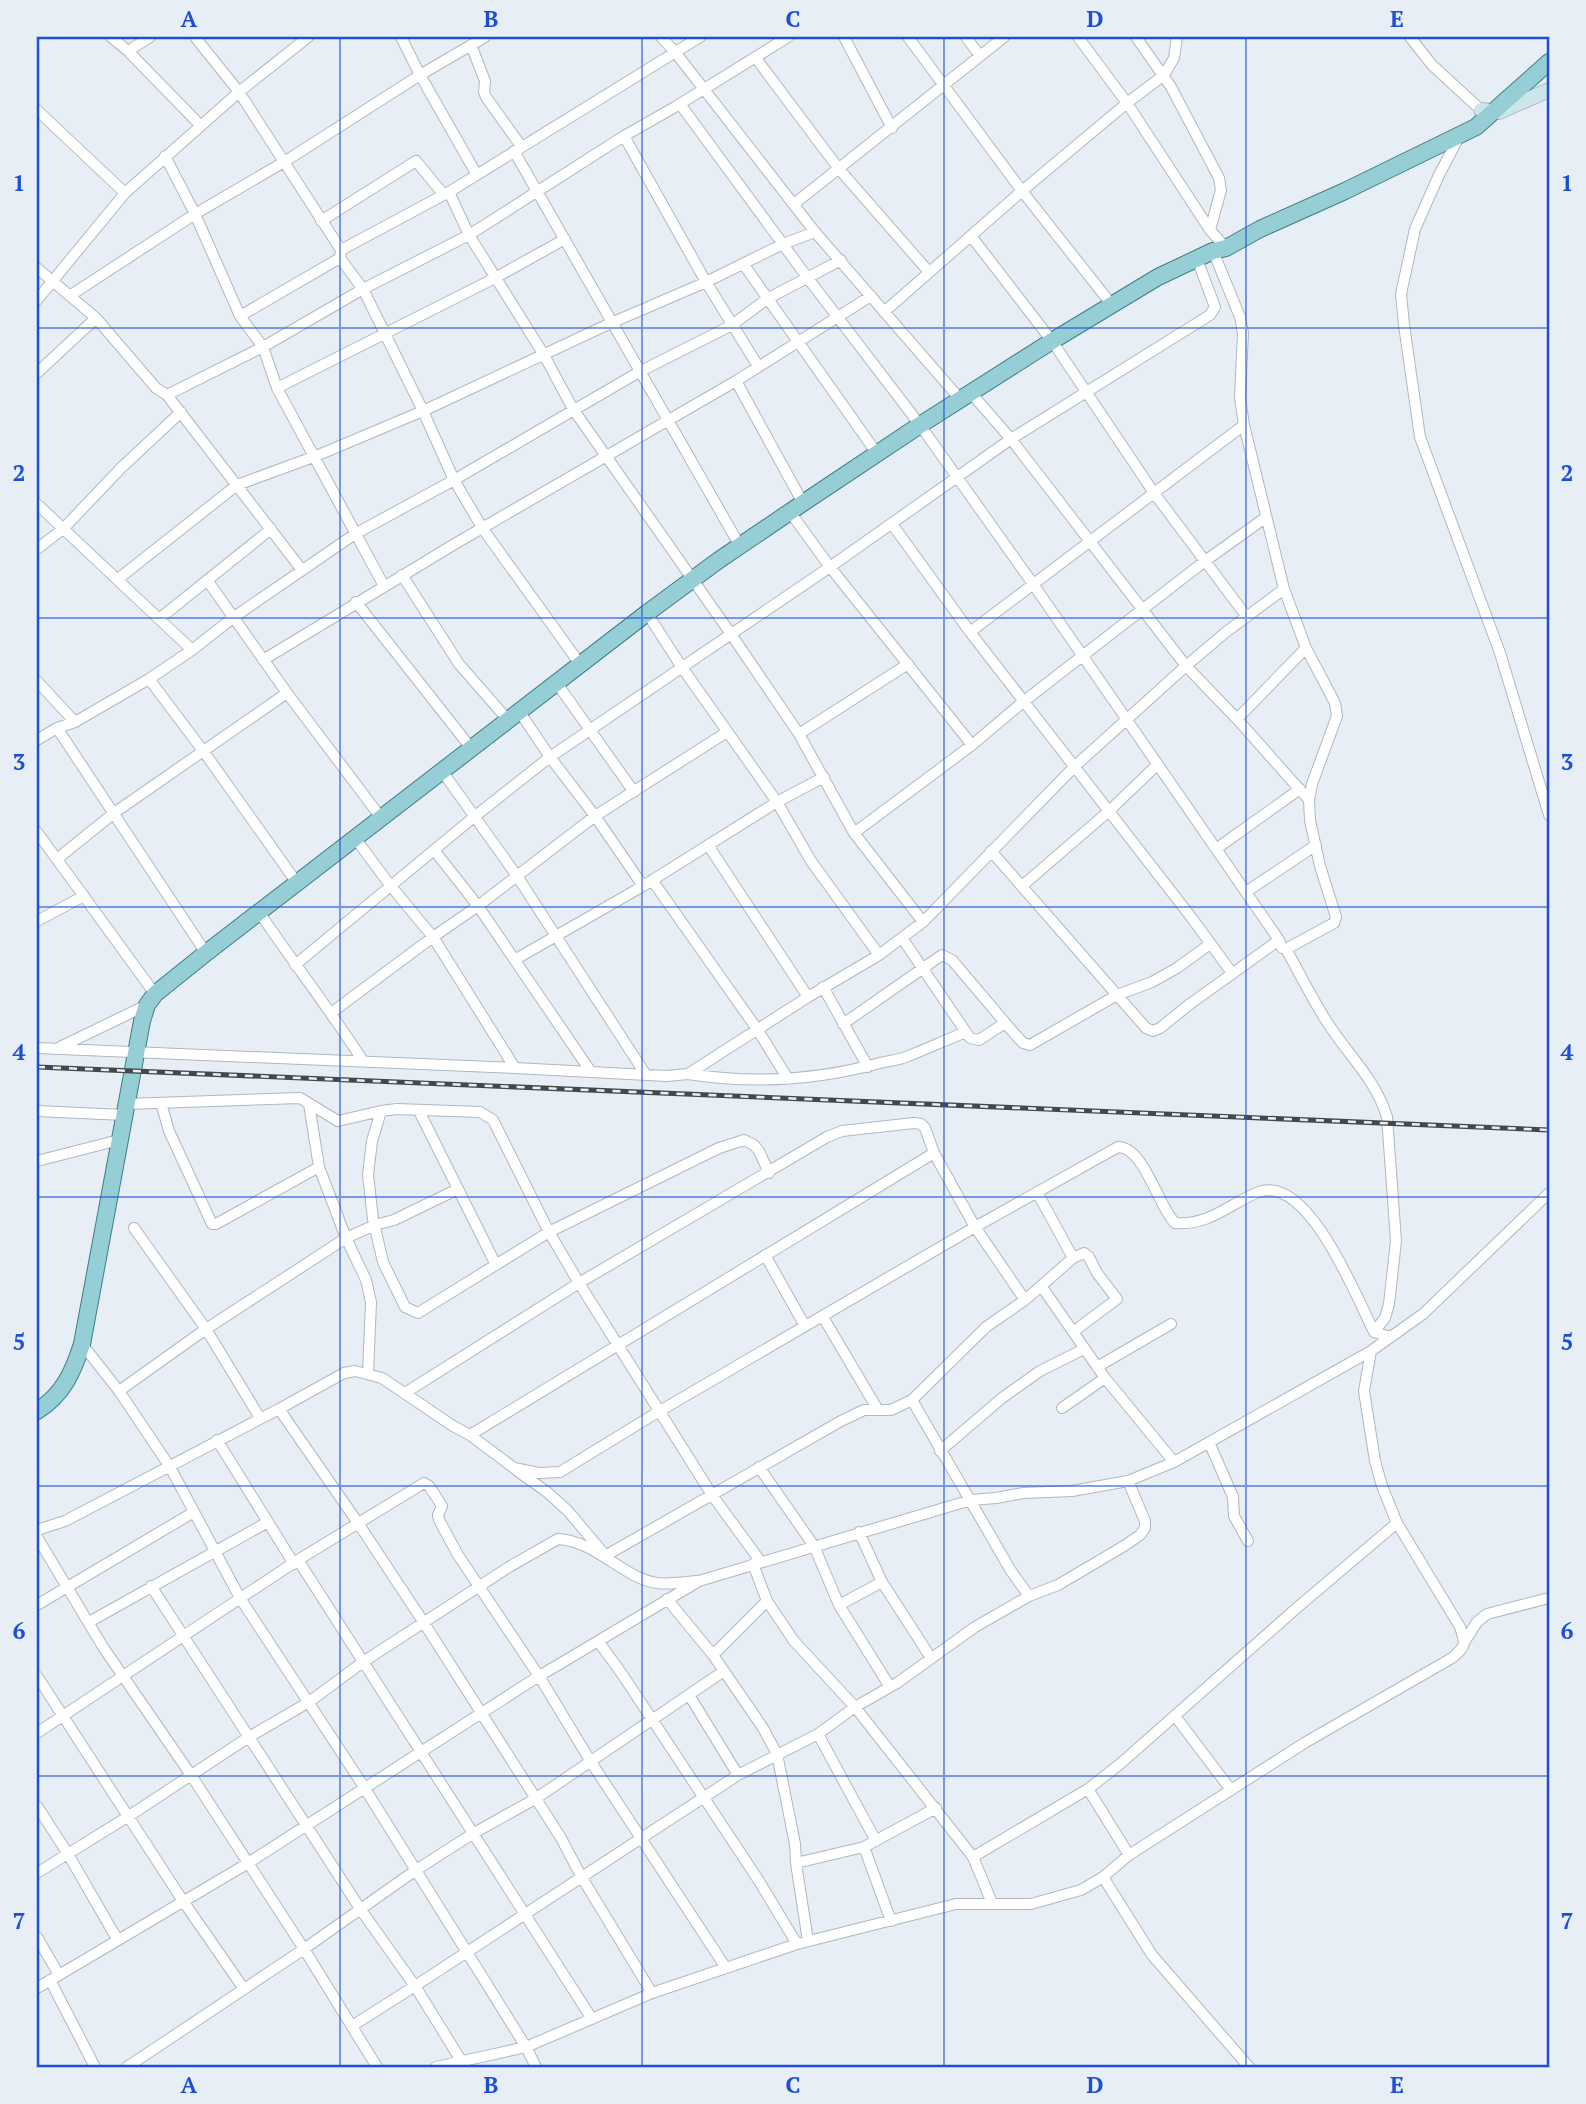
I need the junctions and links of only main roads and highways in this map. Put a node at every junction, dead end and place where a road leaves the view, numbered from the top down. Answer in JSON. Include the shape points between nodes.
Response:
{"nodes":[{"id":1,"x":1549,"y":49,"type":"edge"},
{"id":2,"x":1549,"y":62,"type":"edge"},
{"id":3,"x":1549,"y":90,"type":"edge"},
{"id":4,"x":1486,"y":111,"type":"junction"},
{"id":5,"x":37,"y":1411,"type":"edge"}],
"edges":[{"from":1,"to":4,"type":"main road"},
{"from":2,"to":4,"type":"main road"},
{"from":3,"to":4,"type":"main road","via":[[1508,108]]},
{"from":4,"to":5,"type":"main road","via":[[1476,127],[1459,137],[1158,277],[920,425],[692,579],[151,999],[136,1053],[82,1343],[62,1390]]}]}
